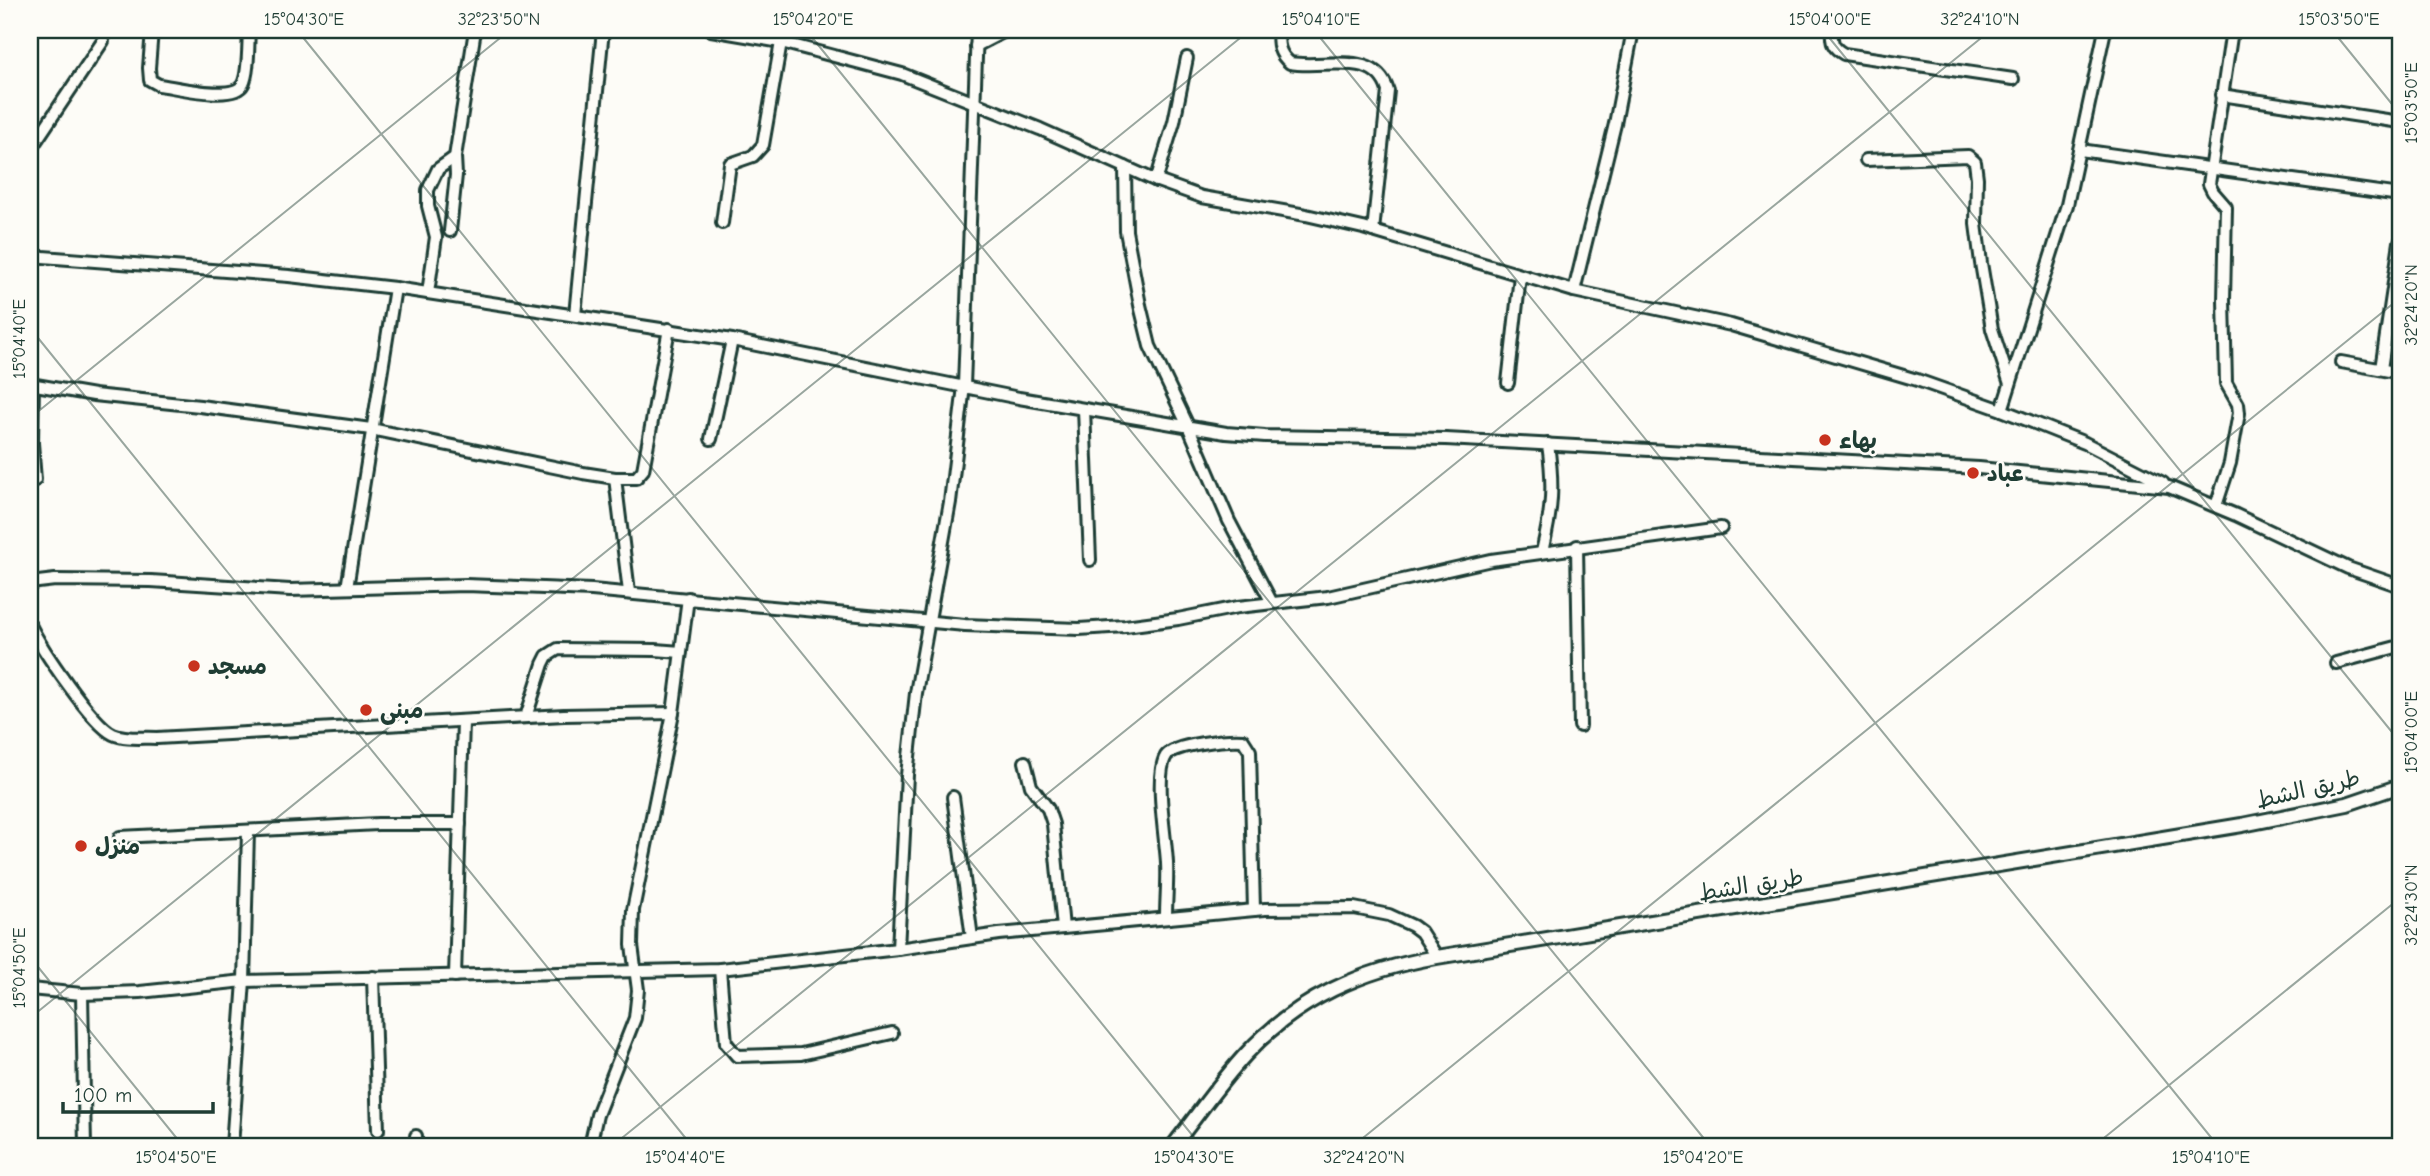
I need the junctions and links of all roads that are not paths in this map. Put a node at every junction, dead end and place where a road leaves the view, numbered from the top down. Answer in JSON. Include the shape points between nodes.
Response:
{"nodes":[{"id":1,"x":152,"y":30,"type":"edge"},
{"id":2,"x":249,"y":30,"type":"edge"},
{"id":3,"x":475,"y":30,"type":"edge"},
{"id":4,"x":603,"y":30,"type":"edge"},
{"id":5,"x":711,"y":30,"type":"edge"},
{"id":6,"x":977,"y":30,"type":"edge"},
{"id":7,"x":1007,"y":30,"type":"edge"},
{"id":8,"x":1279,"y":30,"type":"edge"},
{"id":9,"x":1633,"y":30,"type":"edge"},
{"id":10,"x":1832,"y":30,"type":"edge"},
{"id":11,"x":2105,"y":30,"type":"edge"},
{"id":12,"x":2232,"y":30,"type":"edge"},
{"id":13,"x":103,"y":41,"type":"dead end"},
{"id":14,"x":781,"y":42,"type":"junction"},
{"id":15,"x":976,"y":46,"type":"junction"},
{"id":16,"x":1187,"y":58,"type":"dead end"},
{"id":17,"x":2013,"y":79,"type":"dead end"},
{"id":18,"x":2221,"y":95,"type":"junction"},
{"id":19,"x":974,"y":102,"type":"junction"},
{"id":20,"x":2400,"y":122,"type":"edge"},
{"id":21,"x":30,"y":149,"type":"edge"},
{"id":22,"x":2080,"y":150,"type":"junction"},
{"id":23,"x":455,"y":157,"type":"junction"},
{"id":24,"x":1866,"y":160,"type":"dead end"},
{"id":25,"x":1125,"y":167,"type":"junction"},
{"id":26,"x":2211,"y":167,"type":"junction"},
{"id":27,"x":1156,"y":181,"type":"junction"},
{"id":28,"x":2400,"y":195,"type":"edge"},
{"id":29,"x":722,"y":223,"type":"dead end"},
{"id":30,"x":450,"y":231,"type":"dead end"},
{"id":31,"x":1373,"y":231,"type":"junction"},
{"id":32,"x":2400,"y":242,"type":"edge"},
{"id":33,"x":30,"y":256,"type":"edge"},
{"id":34,"x":1520,"y":276,"type":"junction"},
{"id":35,"x":395,"y":288,"type":"junction"},
{"id":36,"x":1574,"y":291,"type":"junction"},
{"id":37,"x":428,"y":293,"type":"junction"},
{"id":38,"x":575,"y":315,"type":"junction"},
{"id":39,"x":669,"y":329,"type":"junction"},
{"id":40,"x":732,"y":340,"type":"junction"},
{"id":41,"x":2342,"y":362,"type":"dead end"},
{"id":42,"x":2381,"y":369,"type":"junction"},
{"id":43,"x":2400,"y":373,"type":"edge"},
{"id":44,"x":1508,"y":383,"type":"dead end"},
{"id":45,"x":31,"y":384,"type":"edge"},
{"id":46,"x":2010,"y":384,"type":"junction"},
{"id":47,"x":964,"y":386,"type":"junction"},
{"id":48,"x":1084,"y":409,"type":"junction"},
{"id":49,"x":2003,"y":410,"type":"junction"},
{"id":50,"x":1189,"y":428,"type":"junction"},
{"id":51,"x":371,"y":429,"type":"junction"},
{"id":52,"x":711,"y":439,"type":"dead end"},
{"id":53,"x":1548,"y":444,"type":"junction"},
{"id":54,"x":615,"y":478,"type":"junction"},
{"id":55,"x":35,"y":480,"type":"dead end"},
{"id":56,"x":2169,"y":486,"type":"junction"},
{"id":57,"x":2216,"y":506,"type":"junction"},
{"id":58,"x":1721,"y":528,"type":"dead end"},
{"id":59,"x":1577,"y":546,"type":"junction"},
{"id":60,"x":1542,"y":552,"type":"junction"},
{"id":61,"x":1090,"y":560,"type":"dead end"},
{"id":62,"x":30,"y":583,"type":"edge"},
{"id":63,"x":2400,"y":586,"type":"edge"},
{"id":64,"x":347,"y":588,"type":"junction"},
{"id":65,"x":629,"y":592,"type":"junction"},
{"id":66,"x":688,"y":598,"type":"junction"},
{"id":67,"x":1272,"y":603,"type":"junction"},
{"id":68,"x":928,"y":621,"type":"junction"},
{"id":69,"x":30,"y":625,"type":"edge"},
{"id":70,"x":2400,"y":646,"type":"edge"},
{"id":71,"x":681,"y":652,"type":"junction"},
{"id":72,"x":2336,"y":663,"type":"dead end"},
{"id":73,"x":673,"y":713,"type":"junction"},
{"id":74,"x":526,"y":718,"type":"junction"},
{"id":75,"x":463,"y":722,"type":"junction"},
{"id":76,"x":1580,"y":726,"type":"dead end"},
{"id":77,"x":1025,"y":762,"type":"dead end"},
{"id":78,"x":2400,"y":786,"type":"edge"},
{"id":79,"x":953,"y":797,"type":"dead end"},
{"id":80,"x":460,"y":824,"type":"junction"},
{"id":81,"x":248,"y":832,"type":"junction"},
{"id":82,"x":120,"y":837,"type":"dead end"},
{"id":83,"x":1254,"y":910,"type":"junction"},
{"id":84,"x":1166,"y":917,"type":"junction"},
{"id":85,"x":1063,"y":928,"type":"junction"},
{"id":86,"x":972,"y":938,"type":"junction"},
{"id":87,"x":898,"y":949,"type":"junction"},
{"id":88,"x":1437,"y":957,"type":"junction"},
{"id":89,"x":720,"y":969,"type":"junction"},
{"id":90,"x":635,"y":971,"type":"junction"},
{"id":91,"x":454,"y":976,"type":"junction"},
{"id":92,"x":373,"y":977,"type":"junction"},
{"id":93,"x":244,"y":981,"type":"junction"},
{"id":94,"x":30,"y":989,"type":"edge"},
{"id":95,"x":82,"y":994,"type":"junction"},
{"id":96,"x":892,"y":1033,"type":"dead end"},
{"id":97,"x":378,"y":1130,"type":"dead end"},
{"id":98,"x":85,"y":1146,"type":"edge"},
{"id":99,"x":232,"y":1146,"type":"edge"},
{"id":100,"x":590,"y":1146,"type":"edge"},
{"id":101,"x":1173,"y":1146,"type":"edge"}],
"edges":[{"from":1,"to":2,"type":"street","via":[[150,80],[223,93],[236,91],[244,82]]},
{"from":3,"to":23,"type":"street"},
{"from":4,"to":38,"type":"street"},
{"from":5,"to":14,"type":"street"},
{"from":6,"to":15,"type":"street"},
{"from":7,"to":15,"type":"street"},
{"from":8,"to":31,"type":"street","via":[[1281,56],[1290,63],[1362,64],[1385,79],[1388,91]]},
{"from":9,"to":36,"type":"street"},
{"from":10,"to":17,"type":"street","via":[[1832,43],[1844,54]]},
{"from":11,"to":22,"type":"street"},
{"from":12,"to":18,"type":"street"},
{"from":13,"to":21,"type":"street"},
{"from":14,"to":19,"type":"street","via":[[902,74]]},
{"from":14,"to":29,"type":"street","via":[[763,145],[753,156],[730,164]]},
{"from":15,"to":19,"type":"street"},
{"from":16,"to":27,"type":"street"},
{"from":18,"to":20,"type":"street"},
{"from":18,"to":26,"type":"street"},
{"from":19,"to":25,"type":"street"},
{"from":19,"to":47,"type":"street"},
{"from":22,"to":26,"type":"street"},
{"from":22,"to":46,"type":"street","via":[[2052,258]]},
{"from":23,"to":30,"type":"street"},
{"from":23,"to":37,"type":"street","via":[[438,169],[428,190],[436,237]]},
{"from":24,"to":46,"type":"street","via":[[1968,156],[1975,162],[1980,263],[1992,328]]},
{"from":25,"to":27,"type":"street"},
{"from":25,"to":50,"type":"street","via":[[1126,232],[1146,333]]},
{"from":26,"to":28,"type":"street"},
{"from":26,"to":57,"type":"street","via":[[2209,184],[2226,207],[2226,383],[2239,413]]},
{"from":27,"to":31,"type":"street","via":[[1202,197]]},
{"from":31,"to":34,"type":"street"},
{"from":32,"to":42,"type":"street"},
{"from":33,"to":35,"type":"street"},
{"from":34,"to":36,"type":"street"},
{"from":34,"to":44,"type":"street"},
{"from":35,"to":37,"type":"street"},
{"from":35,"to":51,"type":"street"},
{"from":36,"to":49,"type":"street","via":[[1731,325]]},
{"from":37,"to":38,"type":"street"},
{"from":38,"to":39,"type":"street"},
{"from":39,"to":40,"type":"street"},
{"from":39,"to":54,"type":"street","via":[[643,470],[636,478]]},
{"from":40,"to":47,"type":"street"},
{"from":40,"to":52,"type":"street"},
{"from":41,"to":42,"type":"street"},
{"from":42,"to":43,"type":"street"},
{"from":45,"to":51,"type":"street"},
{"from":45,"to":55,"type":"street"},
{"from":46,"to":49,"type":"street"},
{"from":47,"to":48,"type":"street"},
{"from":47,"to":68,"type":"street","via":[[950,502]]},
{"from":48,"to":50,"type":"street"},
{"from":48,"to":61,"type":"street"},
{"from":49,"to":56,"type":"street","via":[[2085,443]]},
{"from":50,"to":53,"type":"street","via":[[1265,436]]},
{"from":50,"to":67,"type":"street","via":[[1229,521]]},
{"from":51,"to":54,"type":"street"},
{"from":51,"to":64,"type":"street"},
{"from":53,"to":56,"type":"street","via":[[1979,468]]},
{"from":53,"to":60,"type":"street","via":[[1553,499]]},
{"from":54,"to":65,"type":"street"},
{"from":56,"to":57,"type":"street"},
{"from":57,"to":63,"type":"street","via":[[2348,568]]},
{"from":58,"to":59,"type":"street"},
{"from":59,"to":60,"type":"street"},
{"from":59,"to":76,"type":"street"},
{"from":60,"to":67,"type":"street","via":[[1456,566],[1328,597]]},
{"from":62,"to":64,"type":"street"},
{"from":64,"to":65,"type":"street","via":[[466,585]]},
{"from":65,"to":66,"type":"street"},
{"from":66,"to":68,"type":"street"},
{"from":66,"to":71,"type":"street"},
{"from":67,"to":68,"type":"street","via":[[1079,629]]},
{"from":68,"to":87,"type":"street","via":[[907,775]]},
{"from":69,"to":75,"type":"street","via":[[63,678],[104,729],[121,737]]},
{"from":70,"to":72,"type":"street"},
{"from":71,"to":73,"type":"street"},
{"from":71,"to":74,"type":"street","via":[[558,649],[543,664]]},
{"from":73,"to":74,"type":"street"},
{"from":73,"to":90,"type":"street","via":[[634,910]]},
{"from":74,"to":75,"type":"street"},
{"from":75,"to":80,"type":"street"},
{"from":77,"to":85,"type":"street","via":[[1031,786],[1048,808],[1053,824]]},
{"from":78,"to":88,"type":"main road","name":"طريق الشط","via":[[2334,807],[2242,825]]},
{"from":79,"to":86,"type":"street"},
{"from":80,"to":81,"type":"street"},
{"from":80,"to":91,"type":"street"},
{"from":81,"to":82,"type":"street"},
{"from":81,"to":93,"type":"street"},
{"from":83,"to":84,"type":"street"},
{"from":83,"to":84,"type":"street","via":[[1251,764],[1249,747],[1241,740],[1178,747],[1165,757],[1161,771]]},
{"from":83,"to":88,"type":"street","via":[[1354,908],[1388,915],[1421,932]]},
{"from":84,"to":85,"type":"street"},
{"from":85,"to":86,"type":"street"},
{"from":86,"to":87,"type":"street"},
{"from":87,"to":89,"type":"street"},
{"from":88,"to":101,"type":"main road","name":"طريق الشط","via":[[1359,977],[1301,1008],[1245,1055]]},
{"from":89,"to":90,"type":"street"},
{"from":89,"to":96,"type":"street","via":[[726,1043],[737,1056],[801,1054]]},
{"from":90,"to":91,"type":"street"},
{"from":90,"to":100,"type":"street","via":[[635,1018],[597,1115]]},
{"from":91,"to":92,"type":"street"},
{"from":92,"to":93,"type":"street"},
{"from":92,"to":97,"type":"street"},
{"from":93,"to":95,"type":"street"},
{"from":93,"to":99,"type":"street"},
{"from":94,"to":95,"type":"street"},
{"from":95,"to":98,"type":"street"}]}
